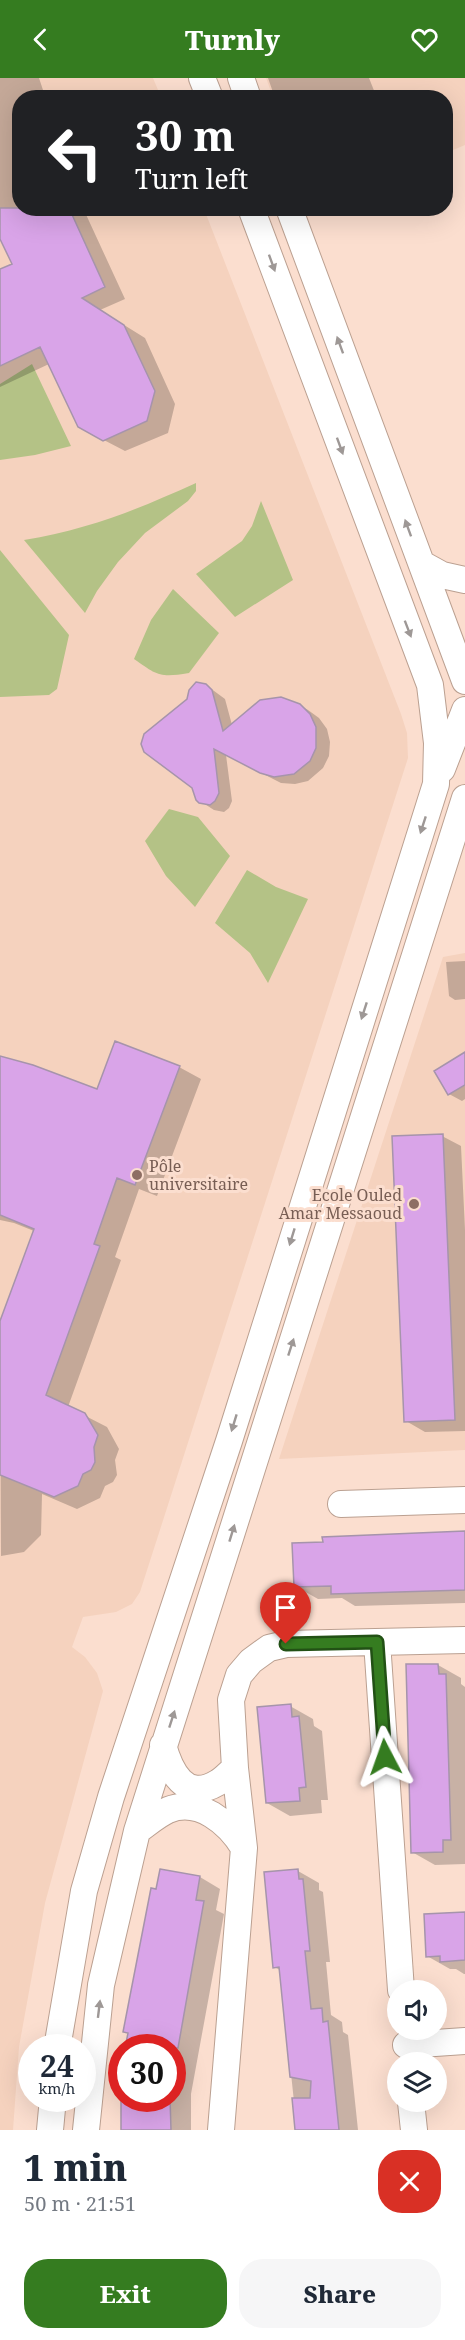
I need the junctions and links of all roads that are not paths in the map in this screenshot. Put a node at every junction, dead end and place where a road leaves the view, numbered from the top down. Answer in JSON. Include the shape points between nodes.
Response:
{"nodes":[{"id":1,"x":254,"y":216,"type":"edge"},
{"id":2,"x":292,"y":216,"type":"edge"},
{"id":3,"x":422,"y":564,"type":"junction"},
{"id":4,"x":465,"y":580,"type":"edge"},
{"id":5,"x":465,"y":681,"type":"edge"},
{"id":6,"x":430,"y":685,"type":"junction"},
{"id":7,"x":465,"y":697,"type":"edge"},
{"id":8,"x":465,"y":710,"type":"edge"},
{"id":9,"x":436,"y":784,"type":"junction"},
{"id":10,"x":465,"y":798,"type":"edge"},
{"id":11,"x":465,"y":1500,"type":"edge"},
{"id":12,"x":342,"y":1504,"type":"dead end"},
{"id":13,"x":465,"y":1640,"type":"edge"},
{"id":14,"x":377,"y":1642,"type":"junction"},
{"id":15,"x":163,"y":1745,"type":"junction"},
{"id":16,"x":235,"y":1768,"type":"junction"},
{"id":17,"x":198,"y":1797,"type":"junction"},
{"id":18,"x":240,"y":1806,"type":"junction"},
{"id":19,"x":137,"y":1831,"type":"junction"},
{"id":20,"x":244,"y":1848,"type":"junction"},
{"id":21,"x":400,"y":1980,"type":"edge"},
{"id":22,"x":59,"y":2034,"type":"edge"},
{"id":23,"x":465,"y":2041,"type":"edge"},
{"id":24,"x":406,"y":2046,"type":"edge"},
{"id":25,"x":52,"y":2112,"type":"edge"},
{"id":26,"x":412,"y":2112,"type":"edge"},
{"id":27,"x":50,"y":2130,"type":"edge"},
{"id":28,"x":86,"y":2130,"type":"edge"},
{"id":29,"x":221,"y":2130,"type":"edge"},
{"id":30,"x":414,"y":2130,"type":"edge"}],
"edges":[{"from":1,"to":6,"type":"street","one_way":true},
{"from":3,"to":2,"type":"street","one_way":true},
{"from":3,"to":4,"type":"street","via":[[442,575]]},
{"from":3,"to":5,"type":"street"},
{"from":6,"to":7,"type":"street","via":[[452,696]]},
{"from":6,"to":9,"type":"street","via":[[437,743]]},
{"from":8,"to":9,"type":"street"},
{"from":9,"to":22,"type":"street","one_way":true,"via":[[229,1441],[111,1797],[84,1891]]},
{"from":15,"to":10,"type":"street","one_way":true},
{"from":11,"to":12,"type":"street"},
{"from":13,"to":14,"type":"street"},
{"from":14,"to":16,"type":"street","via":[[286,1644],[269,1648],[251,1661],[239,1675],[231,1700]]},
{"from":14,"to":21,"type":"street"},
{"from":15,"to":17,"type":"street","via":[[168,1766]]},
{"from":15,"to":19,"type":"street"},
{"from":16,"to":17,"type":"street"},
{"from":16,"to":18,"type":"street"},
{"from":17,"to":18,"type":"street"},
{"from":17,"to":19,"type":"street","via":[[167,1810]]},
{"from":17,"to":20,"type":"street","via":[[205,1810],[234,1831]]},
{"from":18,"to":20,"type":"street"},
{"from":28,"to":19,"type":"street","one_way":true,"via":[[101,1985]]},
{"from":20,"to":29,"type":"street"},
{"from":23,"to":24,"type":"street"},
{"from":25,"to":27,"type":"street"},
{"from":26,"to":30,"type":"street"}]}
